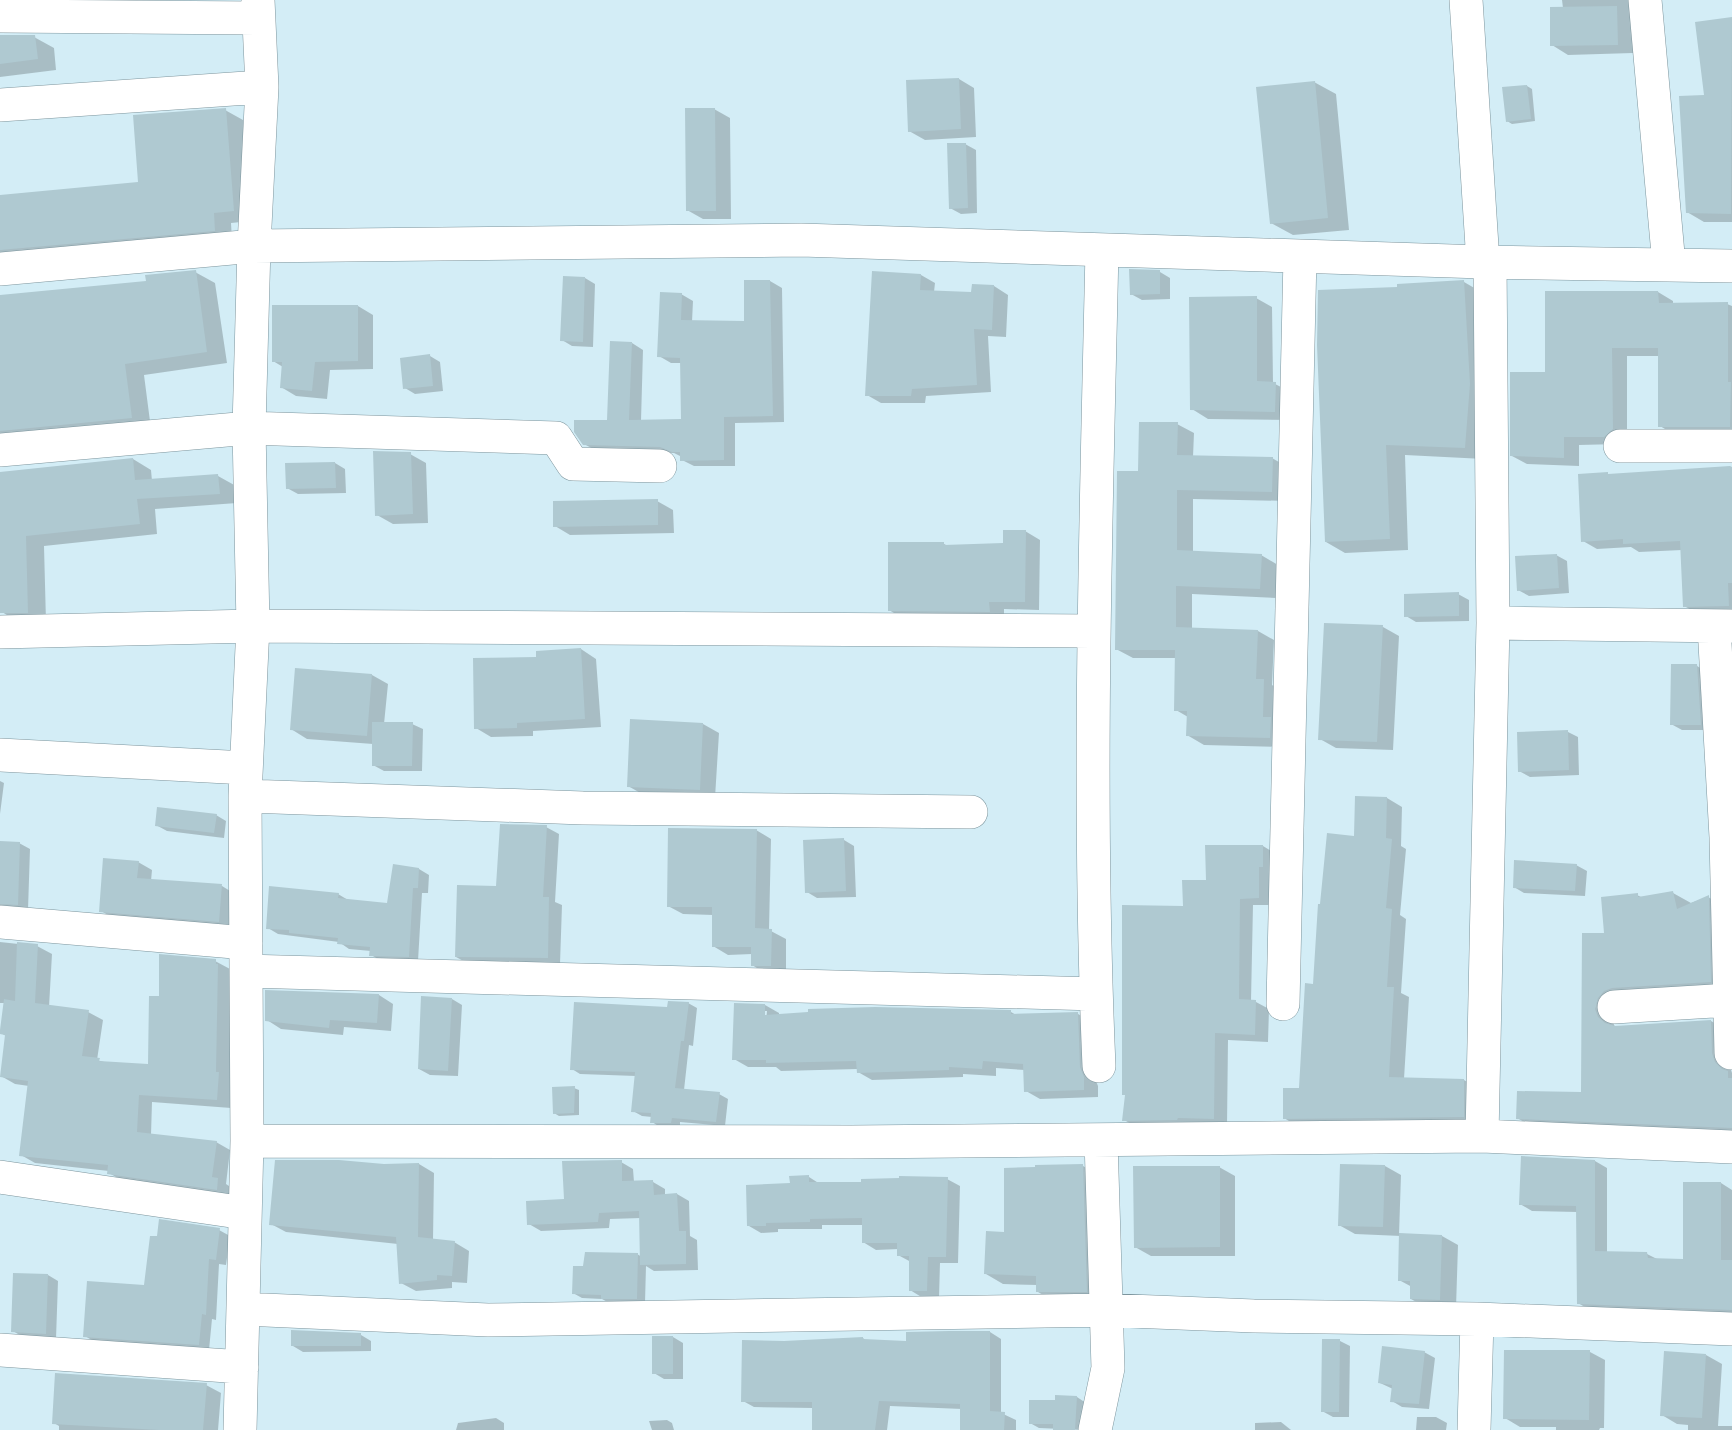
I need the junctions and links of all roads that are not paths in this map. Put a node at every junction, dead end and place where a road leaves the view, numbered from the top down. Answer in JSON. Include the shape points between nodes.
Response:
{"nodes":[{"id":1,"x":1466,"y":0,"type":"edge"},
{"id":2,"x":1645,"y":0,"type":"edge"},
{"id":3,"x":258,"y":9,"type":"edge"},
{"id":4,"x":0,"y":16,"type":"edge"},
{"id":5,"x":262,"y":87,"type":"junction"},
{"id":6,"x":0,"y":105,"type":"edge"},
{"id":7,"x":254,"y":246,"type":"junction"},
{"id":8,"x":1102,"y":249,"type":"junction"},
{"id":9,"x":1300,"y":256,"type":"junction"},
{"id":10,"x":1486,"y":261,"type":"junction"},
{"id":11,"x":1669,"y":265,"type":"junction"},
{"id":12,"x":1732,"y":267,"type":"edge"},
{"id":13,"x":0,"y":269,"type":"edge"},
{"id":14,"x":249,"y":428,"type":"junction"},
{"id":15,"x":1620,"y":446,"type":"dead end"},
{"id":16,"x":1732,"y":446,"type":"edge"},
{"id":17,"x":0,"y":450,"type":"edge"},
{"id":18,"x":660,"y":466,"type":"dead end"},
{"id":19,"x":1493,"y":623,"type":"junction"},
{"id":20,"x":253,"y":626,"type":"junction"},
{"id":21,"x":1723,"y":626,"type":"edge"},
{"id":22,"x":1093,"y":631,"type":"junction"},
{"id":23,"x":0,"y":632,"type":"edge"},
{"id":24,"x":0,"y":755,"type":"edge"},
{"id":25,"x":246,"y":782,"type":"junction"},
{"id":26,"x":971,"y":812,"type":"dead end"},
{"id":27,"x":0,"y":922,"type":"edge"},
{"id":28,"x":246,"y":957,"type":"junction"},
{"id":29,"x":1096,"y":994,"type":"junction"},
{"id":30,"x":1731,"y":1000,"type":"edge"},
{"id":31,"x":1283,"y":1004,"type":"dead end"},
{"id":32,"x":1614,"y":1007,"type":"dead end"},
{"id":33,"x":1731,"y":1053,"type":"edge"},
{"id":34,"x":1099,"y":1066,"type":"dead end"},
{"id":35,"x":1482,"y":1136,"type":"junction"},
{"id":36,"x":1101,"y":1140,"type":"junction"},
{"id":37,"x":247,"y":1141,"type":"junction"},
{"id":38,"x":1732,"y":1147,"type":"edge"},
{"id":39,"x":0,"y":1178,"type":"edge"},
{"id":40,"x":245,"y":1213,"type":"junction"},
{"id":41,"x":243,"y":1309,"type":"junction"},
{"id":42,"x":1106,"y":1310,"type":"junction"},
{"id":43,"x":1477,"y":1319,"type":"junction"},
{"id":44,"x":1732,"y":1329,"type":"edge"},
{"id":45,"x":0,"y":1350,"type":"edge"},
{"id":46,"x":242,"y":1367,"type":"junction"},
{"id":47,"x":240,"y":1430,"type":"edge"},
{"id":48,"x":1095,"y":1430,"type":"edge"},
{"id":49,"x":1474,"y":1430,"type":"edge"}],
"edges":[{"from":1,"to":10,"type":"street"},
{"from":2,"to":11,"type":"street"},
{"from":3,"to":4,"type":"street"},
{"from":3,"to":5,"type":"street"},
{"from":5,"to":6,"type":"street"},
{"from":5,"to":7,"type":"street"},
{"from":7,"to":8,"type":"street","via":[[801,240]]},
{"from":7,"to":13,"type":"street"},
{"from":7,"to":14,"type":"street"},
{"from":8,"to":9,"type":"street"},
{"from":8,"to":22,"type":"street"},
{"from":9,"to":10,"type":"street"},
{"from":9,"to":31,"type":"street"},
{"from":10,"to":11,"type":"street"},
{"from":10,"to":19,"type":"street"},
{"from":11,"to":12,"type":"street"},
{"from":14,"to":17,"type":"street"},
{"from":14,"to":18,"type":"street","via":[[556,438],[573,464]]},
{"from":14,"to":20,"type":"street"},
{"from":15,"to":16,"type":"street"},
{"from":19,"to":21,"type":"street"},
{"from":19,"to":35,"type":"street"},
{"from":20,"to":22,"type":"street"},
{"from":20,"to":23,"type":"street"},
{"from":20,"to":25,"type":"street"},
{"from":21,"to":30,"type":"street"},
{"from":22,"to":29,"type":"street"},
{"from":24,"to":25,"type":"street"},
{"from":25,"to":26,"type":"street","via":[[583,808]]},
{"from":25,"to":28,"type":"street"},
{"from":27,"to":28,"type":"street"},
{"from":28,"to":29,"type":"street"},
{"from":28,"to":37,"type":"street"},
{"from":29,"to":34,"type":"street"},
{"from":30,"to":32,"type":"street"},
{"from":30,"to":33,"type":"street"},
{"from":35,"to":36,"type":"street"},
{"from":35,"to":38,"type":"street"},
{"from":36,"to":37,"type":"street"},
{"from":36,"to":42,"type":"street"},
{"from":37,"to":40,"type":"street"},
{"from":39,"to":40,"type":"street"},
{"from":40,"to":41,"type":"street"},
{"from":41,"to":42,"type":"street","via":[[488,1320]]},
{"from":41,"to":46,"type":"street"},
{"from":42,"to":43,"type":"street"},
{"from":42,"to":48,"type":"street","via":[[1108,1368]]},
{"from":43,"to":44,"type":"street"},
{"from":43,"to":49,"type":"street"},
{"from":45,"to":46,"type":"street"},
{"from":46,"to":47,"type":"street"}]}
